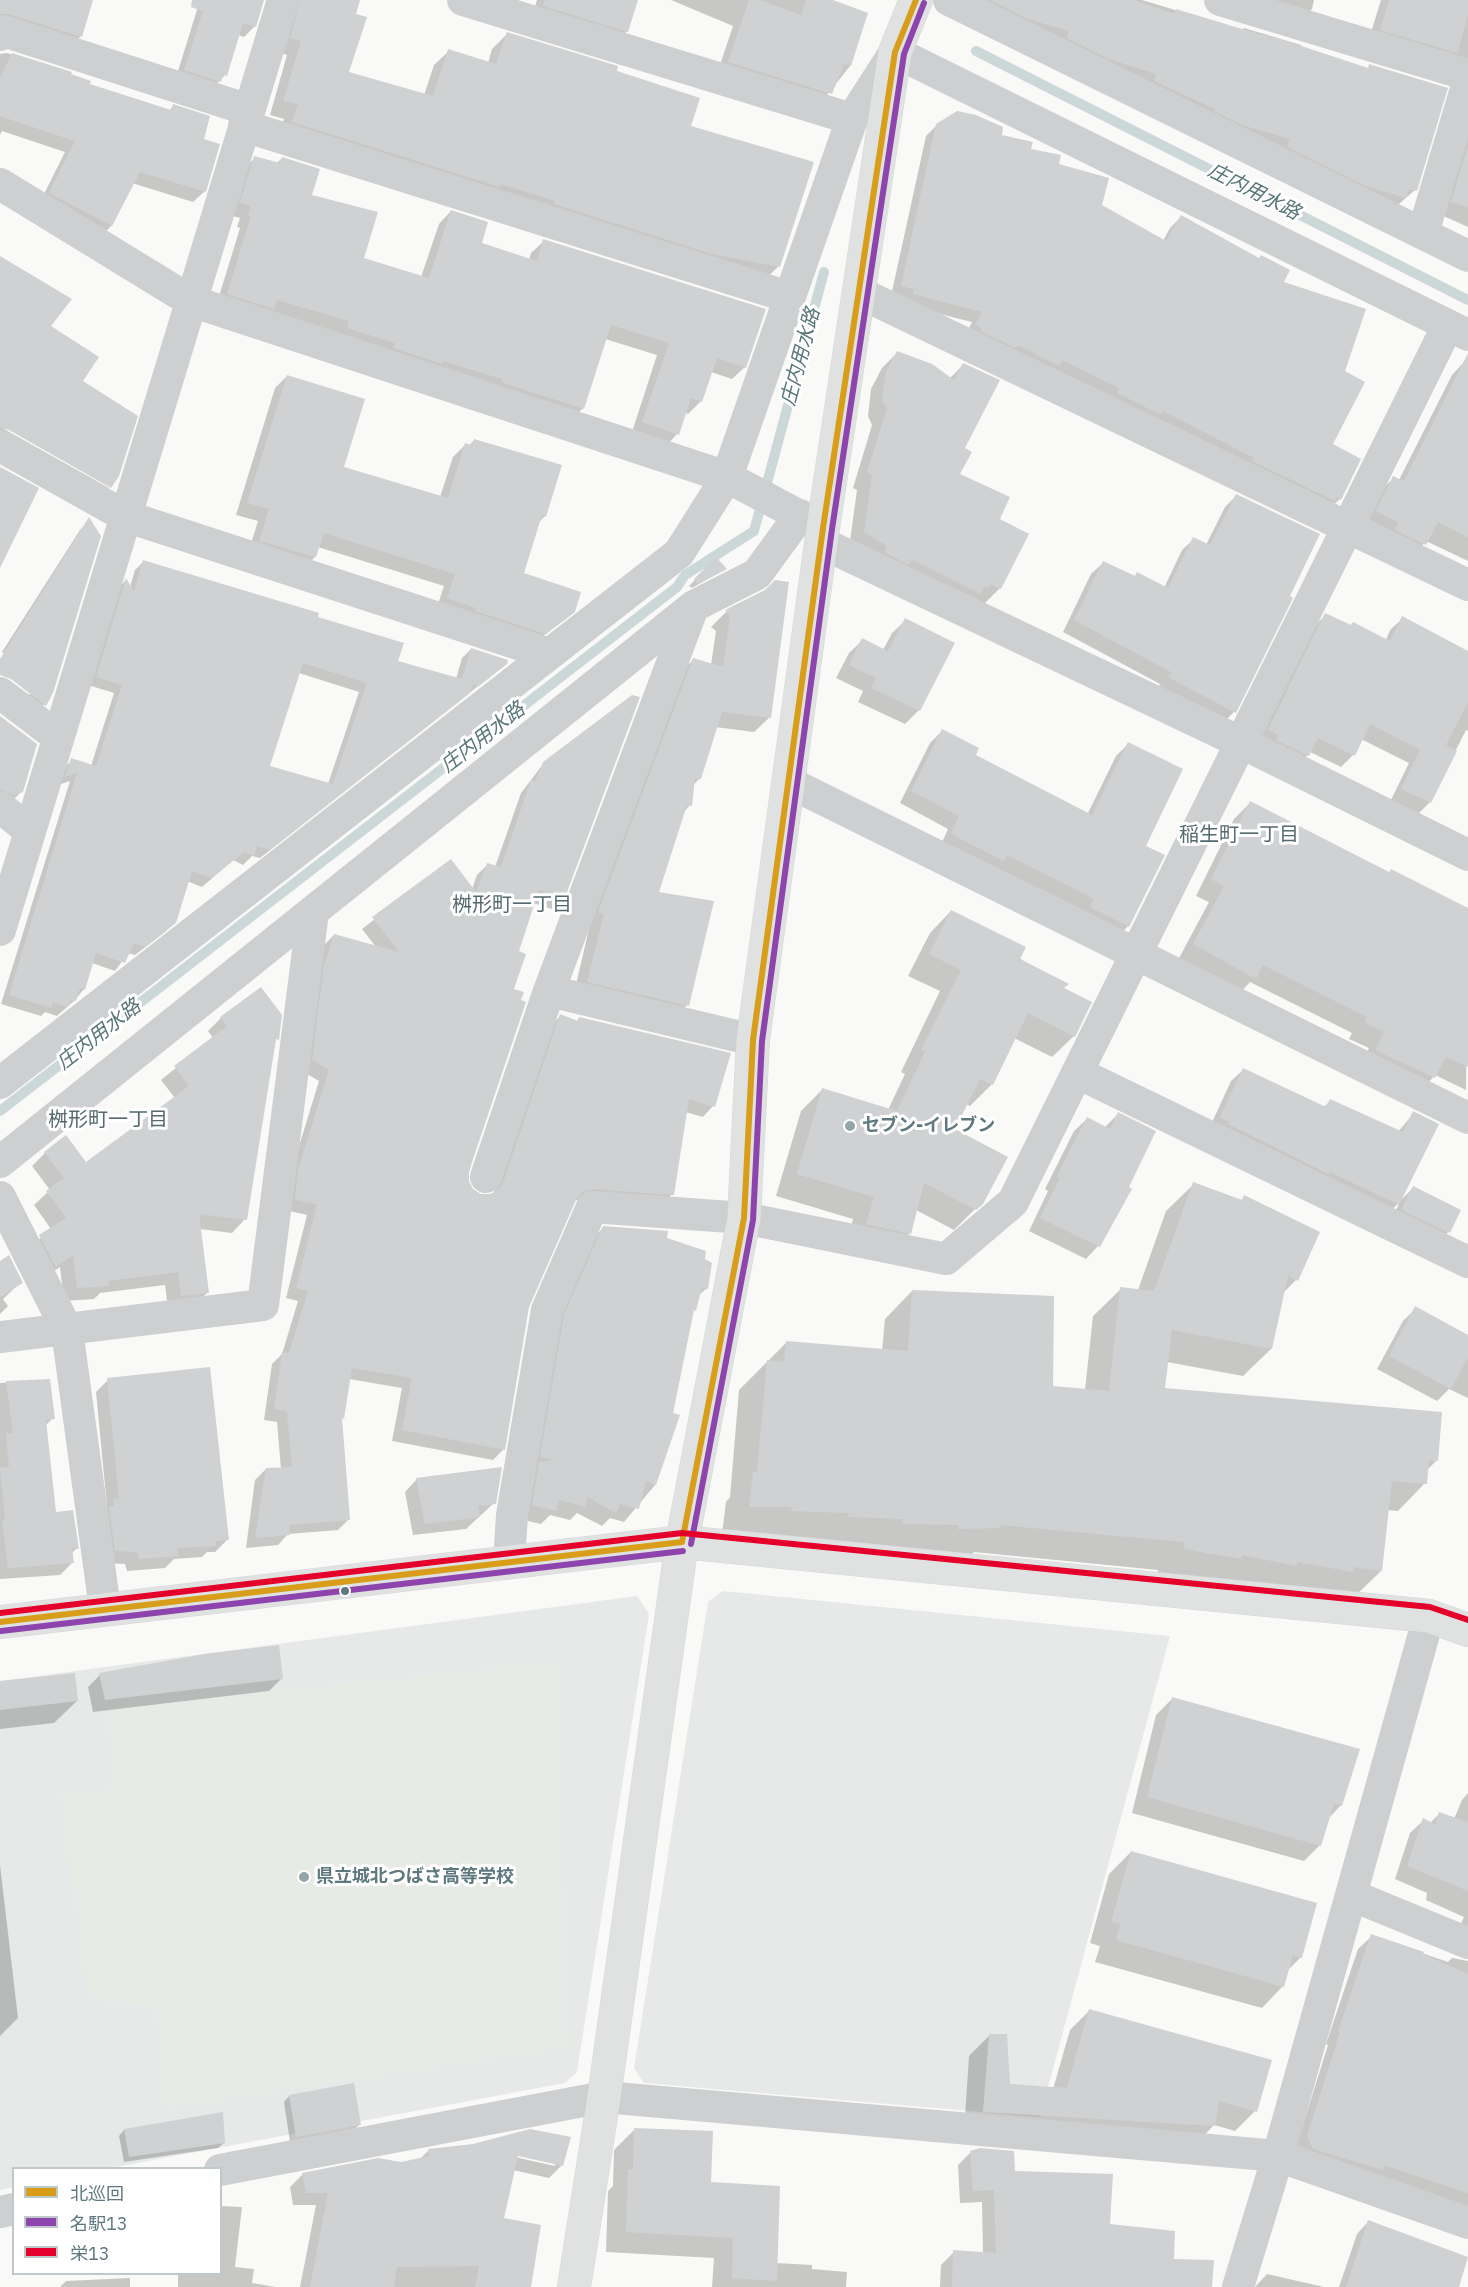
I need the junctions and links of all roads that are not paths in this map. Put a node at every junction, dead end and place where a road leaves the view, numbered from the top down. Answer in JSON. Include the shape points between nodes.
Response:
{"nodes":[{"id":1,"x":283,"y":0,"type":"edge"},
{"id":2,"x":463,"y":0,"type":"edge"},
{"id":3,"x":916,"y":0,"type":"edge"},
{"id":4,"x":949,"y":0,"type":"edge"},
{"id":5,"x":1220,"y":0,"type":"edge"},
{"id":6,"x":0,"y":35,"type":"edge"},
{"id":7,"x":895,"y":52,"type":"junction"},
{"id":8,"x":1468,"y":75,"type":"edge"},
{"id":9,"x":1468,"y":82,"type":"edge"},
{"id":10,"x":247,"y":118,"type":"junction"},
{"id":11,"x":852,"y":119,"type":"junction"},
{"id":12,"x":0,"y":184,"type":"edge"},
{"id":13,"x":1423,"y":233,"type":"junction"},
{"id":14,"x":1468,"y":256,"type":"edge"},
{"id":15,"x":858,"y":292,"type":"junction"},
{"id":16,"x":789,"y":297,"type":"junction"},
{"id":17,"x":191,"y":302,"type":"junction"},
{"id":18,"x":1458,"y":330,"type":"edge"},
{"id":19,"x":0,"y":446,"type":"edge"},
{"id":20,"x":738,"y":482,"type":"junction"},
{"id":21,"x":125,"y":516,"type":"junction"},
{"id":22,"x":809,"y":524,"type":"junction"},
{"id":23,"x":1349,"y":528,"type":"junction"},
{"id":24,"x":1468,"y":585,"type":"edge"},
{"id":25,"x":694,"y":606,"type":"junction"},
{"id":26,"x":549,"y":654,"type":"junction"},
{"id":27,"x":0,"y":693,"type":"edge"},
{"id":28,"x":58,"y":737,"type":"junction"},
{"id":29,"x":1242,"y":743,"type":"junction"},
{"id":30,"x":788,"y":782,"type":"junction"},
{"id":31,"x":0,"y":807,"type":"edge"},
{"id":32,"x":30,"y":831,"type":"junction"},
{"id":33,"x":1468,"y":855,"type":"edge"},
{"id":34,"x":313,"y":912,"type":"junction"},
{"id":35,"x":0,"y":930,"type":"edge"},
{"id":36,"x":1138,"y":954,"type":"junction"},
{"id":37,"x":549,"y":991,"type":"junction"},
{"id":38,"x":753,"y":1040,"type":"junction"},
{"id":39,"x":1078,"y":1073,"type":"junction"},
{"id":40,"x":0,"y":1083,"type":"edge"},
{"id":41,"x":1468,"y":1118,"type":"edge"},
{"id":42,"x":0,"y":1162,"type":"edge"},
{"id":43,"x":486,"y":1177,"type":"dead end"},
{"id":44,"x":0,"y":1197,"type":"edge"},
{"id":45,"x":744,"y":1218,"type":"junction"},
{"id":46,"x":1468,"y":1262,"type":"edge"},
{"id":47,"x":68,"y":1330,"type":"junction"},
{"id":48,"x":0,"y":1337,"type":"edge"},
{"id":49,"x":682,"y":1542,"type":"junction"},
{"id":50,"x":509,"y":1562,"type":"junction"},
{"id":51,"x":105,"y":1609,"type":"junction"},
{"id":52,"x":1429,"y":1616,"type":"junction"},
{"id":53,"x":0,"y":1622,"type":"edge"},
{"id":54,"x":1468,"y":1630,"type":"edge"},
{"id":55,"x":1351,"y":1895,"type":"junction"},
{"id":56,"x":1468,"y":1943,"type":"edge"},
{"id":57,"x":604,"y":2097,"type":"junction"},
{"id":58,"x":1278,"y":2156,"type":"junction"},
{"id":59,"x":222,"y":2170,"type":"edge"},
{"id":60,"x":1468,"y":2223,"type":"edge"},
{"id":61,"x":574,"y":2287,"type":"edge"},
{"id":62,"x":1238,"y":2287,"type":"edge"}],
"edges":[{"from":1,"to":10,"type":"street"},
{"from":2,"to":11,"type":"street"},
{"from":3,"to":7,"type":"street"},
{"from":4,"to":13,"type":"street"},
{"from":5,"to":8,"type":"street"},
{"from":6,"to":10,"type":"street","via":[[3,31]]},
{"from":7,"to":11,"type":"street"},
{"from":7,"to":15,"type":"street"},
{"from":7,"to":18,"type":"street"},
{"from":9,"to":13,"type":"street"},
{"from":10,"to":16,"type":"street"},
{"from":10,"to":17,"type":"street"},
{"from":11,"to":16,"type":"street"},
{"from":12,"to":17,"type":"street"},
{"from":13,"to":14,"type":"street"},
{"from":15,"to":22,"type":"street"},
{"from":15,"to":23,"type":"street"},
{"from":16,"to":20,"type":"street"},
{"from":17,"to":20,"type":"street"},
{"from":17,"to":21,"type":"street"},
{"from":18,"to":23,"type":"street"},
{"from":19,"to":21,"type":"street"},
{"from":20,"to":22,"type":"street"},
{"from":20,"to":26,"type":"street","via":[[679,553]]},
{"from":21,"to":26,"type":"street"},
{"from":21,"to":28,"type":"street"},
{"from":22,"to":25,"type":"street","via":[[757,574]]},
{"from":22,"to":29,"type":"street"},
{"from":22,"to":30,"type":"street"},
{"from":23,"to":24,"type":"street"},
{"from":23,"to":29,"type":"street"},
{"from":25,"to":34,"type":"street"},
{"from":25,"to":37,"type":"street"},
{"from":26,"to":40,"type":"street"},
{"from":27,"to":28,"type":"street"},
{"from":28,"to":32,"type":"street"},
{"from":29,"to":33,"type":"street"},
{"from":29,"to":36,"type":"street"},
{"from":30,"to":36,"type":"street"},
{"from":30,"to":38,"type":"street"},
{"from":31,"to":32,"type":"street"},
{"from":32,"to":35,"type":"street"},
{"from":34,"to":42,"type":"street"},
{"from":34,"to":47,"type":"street","via":[[263,1305]]},
{"from":36,"to":39,"type":"street"},
{"from":36,"to":41,"type":"street"},
{"from":37,"to":38,"type":"street"},
{"from":37,"to":43,"type":"street"},
{"from":38,"to":45,"type":"street"},
{"from":39,"to":45,"type":"street","via":[[1013,1202],[946,1259]]},
{"from":39,"to":46,"type":"street"},
{"from":44,"to":47,"type":"street"},
{"from":45,"to":49,"type":"street"},
{"from":45,"to":50,"type":"street","via":[[592,1207],[548,1310],[512,1515]]},
{"from":47,"to":48,"type":"street"},
{"from":47,"to":51,"type":"street"},
{"from":49,"to":50,"type":"street"},
{"from":49,"to":52,"type":"street"},
{"from":49,"to":57,"type":"street"},
{"from":50,"to":51,"type":"street"},
{"from":51,"to":53,"type":"street"},
{"from":52,"to":54,"type":"street"},
{"from":52,"to":55,"type":"street"},
{"from":55,"to":56,"type":"street"},
{"from":55,"to":58,"type":"street"},
{"from":57,"to":58,"type":"street"},
{"from":57,"to":59,"type":"street"},
{"from":57,"to":61,"type":"street"},
{"from":58,"to":60,"type":"street"},
{"from":58,"to":62,"type":"street"}]}
